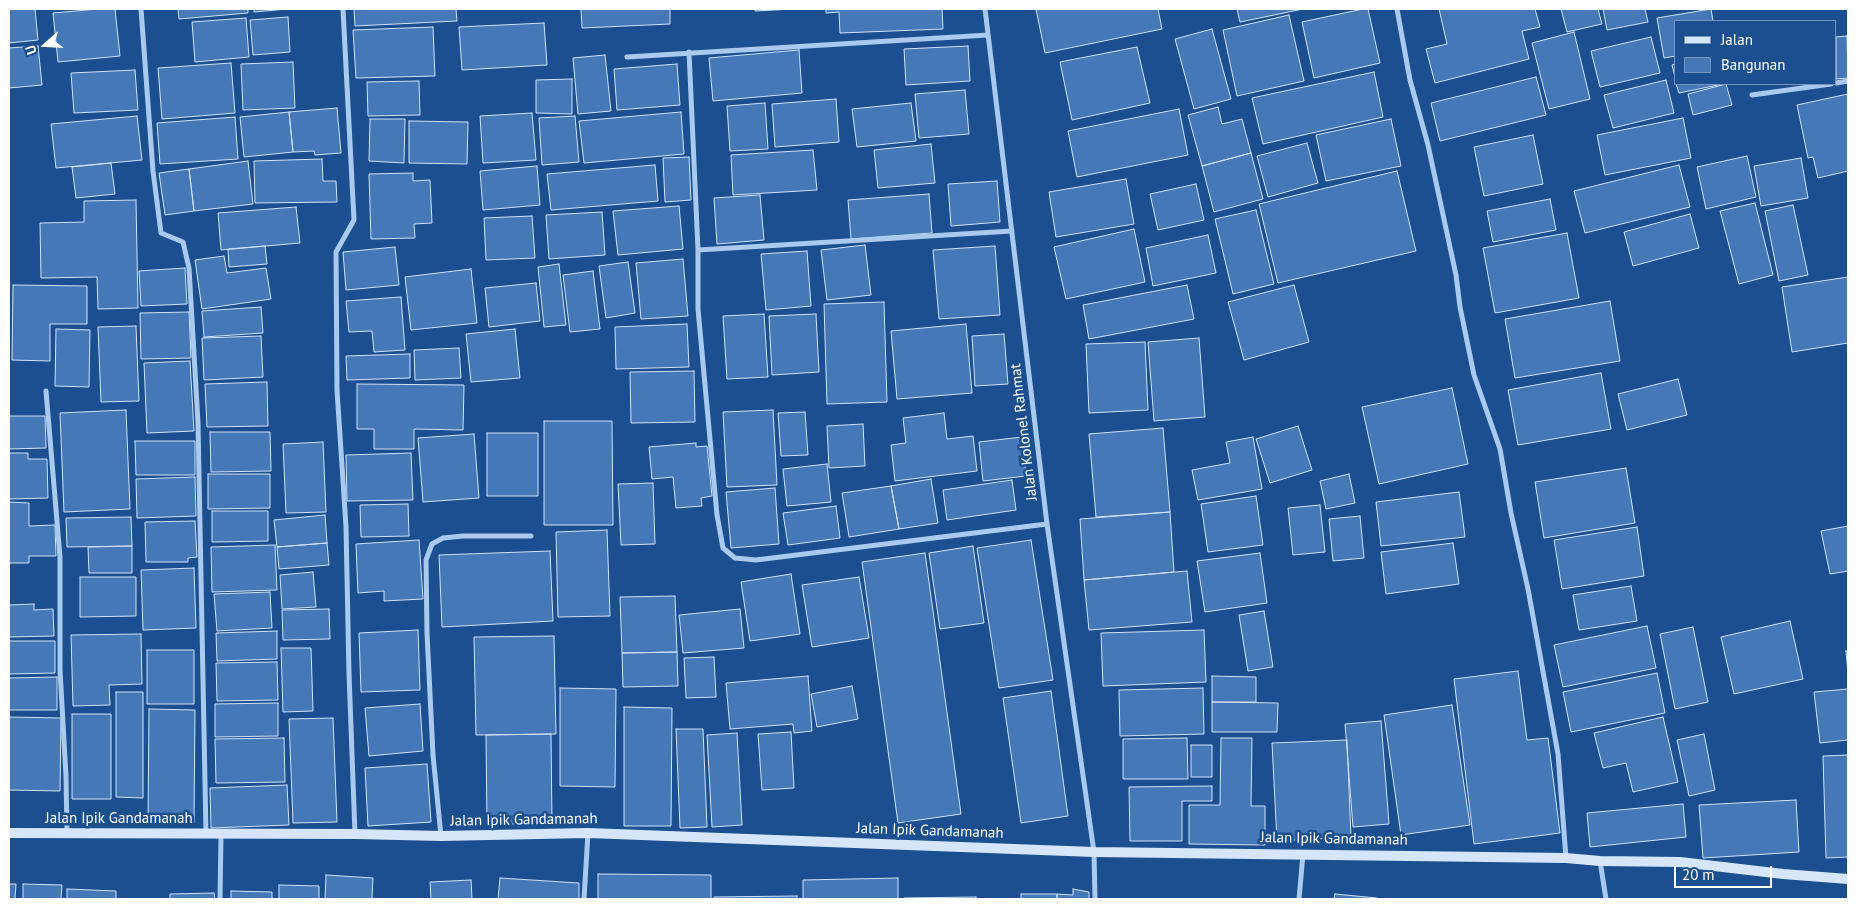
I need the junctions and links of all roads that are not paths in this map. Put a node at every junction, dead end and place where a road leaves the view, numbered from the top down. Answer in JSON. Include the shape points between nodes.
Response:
{"nodes":[{"id":1,"x":141,"y":9,"type":"edge"},
{"id":2,"x":343,"y":9,"type":"edge"},
{"id":3,"x":985,"y":9,"type":"edge"},
{"id":4,"x":1397,"y":9,"type":"edge"},
{"id":5,"x":988,"y":35,"type":"junction"},
{"id":6,"x":688,"y":52,"type":"junction"},
{"id":7,"x":626,"y":57,"type":"dead end"},
{"id":8,"x":1823,"y":85,"type":"edge"},
{"id":9,"x":1752,"y":94,"type":"dead end"},
{"id":10,"x":1012,"y":231,"type":"junction"},
{"id":11,"x":698,"y":250,"type":"junction"},
{"id":12,"x":46,"y":391,"type":"dead end"},
{"id":13,"x":1048,"y":524,"type":"junction"},
{"id":14,"x":531,"y":536,"type":"dead end"},
{"id":15,"x":588,"y":833,"type":"junction"},
{"id":16,"x":9,"y":834,"type":"edge"},
{"id":17,"x":67,"y":834,"type":"junction"},
{"id":18,"x":206,"y":834,"type":"junction"},
{"id":19,"x":355,"y":834,"type":"junction"},
{"id":20,"x":221,"y":835,"type":"junction"},
{"id":21,"x":441,"y":836,"type":"junction"},
{"id":22,"x":1094,"y":852,"type":"junction"},
{"id":23,"x":1303,"y":854,"type":"junction"},
{"id":24,"x":1566,"y":858,"type":"junction"},
{"id":25,"x":1600,"y":861,"type":"junction"},
{"id":26,"x":1848,"y":879,"type":"edge"},
{"id":27,"x":220,"y":899,"type":"edge"},
{"id":28,"x":584,"y":899,"type":"edge"},
{"id":29,"x":1095,"y":899,"type":"edge"},
{"id":30,"x":1298,"y":899,"type":"edge"},
{"id":31,"x":1606,"y":899,"type":"edge"}],
"edges":[{"from":1,"to":18,"type":"street","via":[[161,233],[183,242],[189,268],[198,423]]},
{"from":2,"to":19,"type":"street","via":[[354,220],[336,252],[337,390],[346,527]]},
{"from":3,"to":5,"type":"street","name":"Jalan Kolonel Rahmat"},
{"from":4,"to":24,"type":"street","via":[[1410,80],[1428,145],[1456,275],[1474,375],[1500,449],[1528,589],[1558,754]]},
{"from":5,"to":6,"type":"street"},
{"from":5,"to":10,"type":"street","name":"Jalan Kolonel Rahmat"},
{"from":6,"to":7,"type":"street"},
{"from":6,"to":11,"type":"street"},
{"from":8,"to":9,"type":"street"},
{"from":10,"to":11,"type":"street"},
{"from":10,"to":13,"type":"street","name":"Jalan Kolonel Rahmat"},
{"from":11,"to":13,"type":"street","via":[[698,309],[717,515],[723,548],[735,558],[756,560]]},
{"from":12,"to":17,"type":"street","via":[[60,557],[60,670]]},
{"from":13,"to":22,"type":"street","name":"Jalan Kolonel Rahmat"},
{"from":14,"to":21,"type":"street","via":[[443,538],[432,544],[426,560],[433,755]]},
{"from":15,"to":21,"type":"street","name":"Jalan Ipik Gandamanah"},
{"from":15,"to":22,"type":"street","name":"Jalan Ipik Gandamanah"},
{"from":15,"to":28,"type":"street"},
{"from":16,"to":17,"type":"street","name":"Jalan Ipik Gandamanah"},
{"from":17,"to":18,"type":"street","name":"Jalan Ipik Gandamanah"},
{"from":18,"to":20,"type":"street","name":"Jalan Ipik Gandamanah"},
{"from":19,"to":20,"type":"street","name":"Jalan Ipik Gandamanah"},
{"from":19,"to":21,"type":"street","name":"Jalan Ipik Gandamanah"},
{"from":20,"to":27,"type":"street"},
{"from":22,"to":23,"type":"street","name":"Jalan Ipik Gandamanah"},
{"from":22,"to":29,"type":"street","name":"Jalan Kolonel Rahmat"},
{"from":23,"to":24,"type":"street","name":"Jalan Ipik Gandamanah"},
{"from":23,"to":30,"type":"street"},
{"from":24,"to":25,"type":"street","name":"Jalan Ipik Gandamanah"},
{"from":25,"to":26,"type":"street","name":"Jalan Ipik Gandamanah","via":[[1680,862]]},
{"from":25,"to":31,"type":"street"}]}
